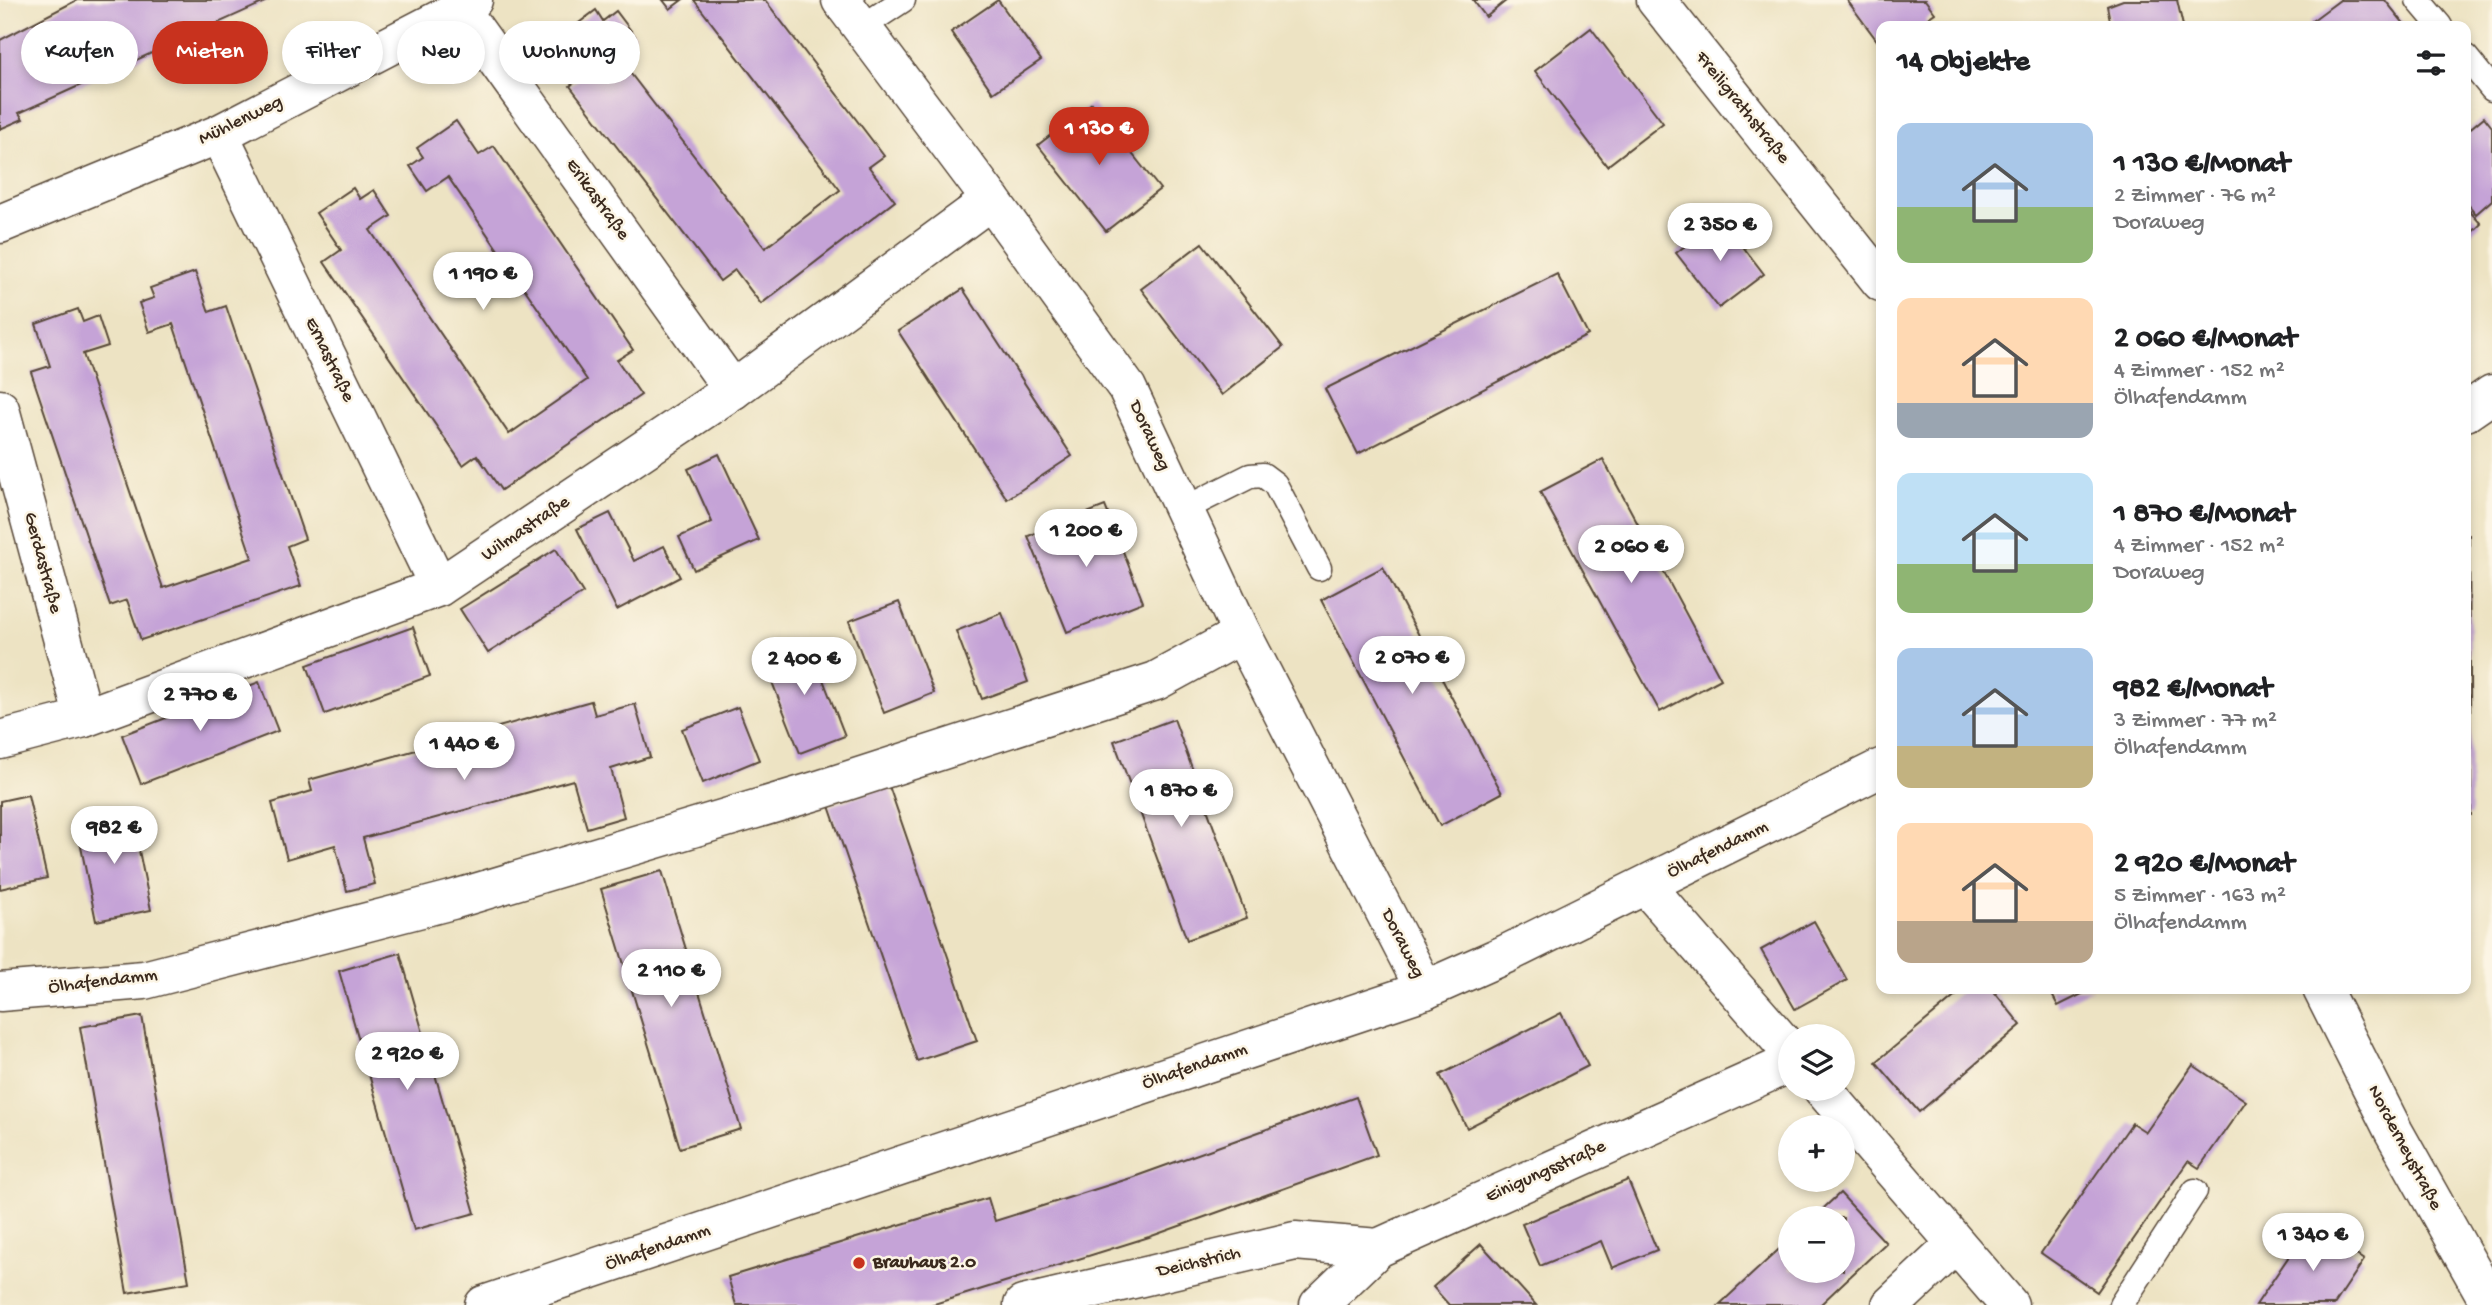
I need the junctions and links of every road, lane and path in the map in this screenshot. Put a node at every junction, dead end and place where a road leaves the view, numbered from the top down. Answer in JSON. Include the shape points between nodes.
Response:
{"nodes":[{"id":1,"x":903,"y":0,"type":"edge"},
{"id":2,"x":1656,"y":0,"type":"edge"},
{"id":3,"x":2418,"y":0,"type":"edge"},
{"id":4,"x":466,"y":5,"type":"edge"},
{"id":5,"x":851,"y":14,"type":"edge"},
{"id":6,"x":2436,"y":21,"type":"edge"},
{"id":7,"x":219,"y":134,"type":"junction"},
{"id":8,"x":991,"y":200,"type":"junction"},
{"id":9,"x":0,"y":224,"type":"edge"},
{"id":10,"x":1876,"y":276,"type":"edge"},
{"id":11,"x":733,"y":390,"type":"junction"},
{"id":12,"x":2492,"y":394,"type":"edge"},
{"id":13,"x":0,"y":409,"type":"edge"},
{"id":14,"x":2471,"y":409,"type":"edge"},
{"id":15,"x":1184,"y":509,"type":"junction"},
{"id":16,"x":1319,"y":568,"type":"dead end"},
{"id":17,"x":439,"y":587,"type":"junction"},
{"id":18,"x":1242,"y":634,"type":"junction"},
{"id":19,"x":84,"y":718,"type":"junction"},
{"id":20,"x":0,"y":740,"type":"edge"},
{"id":21,"x":1876,"y":771,"type":"edge"},
{"id":22,"x":1646,"y":886,"type":"junction"},
{"id":23,"x":1425,"y":990,"type":"junction"},
{"id":24,"x":0,"y":992,"type":"edge"},
{"id":25,"x":2325,"y":994,"type":"edge"},
{"id":26,"x":1778,"y":1037,"type":"edge"},
{"id":27,"x":1778,"y":1068,"type":"edge"},
{"id":28,"x":1833,"y":1101,"type":"edge"},
{"id":29,"x":2195,"y":1191,"type":"dead end"},
{"id":30,"x":1956,"y":1244,"type":"junction"},
{"id":31,"x":1378,"y":1248,"type":"junction"},
{"id":32,"x":484,"y":1305,"type":"edge"},
{"id":33,"x":1023,"y":1305,"type":"edge"},
{"id":34,"x":1319,"y":1305,"type":"edge"},
{"id":35,"x":1891,"y":1305,"type":"edge"},
{"id":36,"x":2009,"y":1305,"type":"edge"},
{"id":37,"x":2121,"y":1305,"type":"edge"},
{"id":38,"x":2491,"y":1305,"type":"edge"}],
"edges":[{"from":1,"to":5,"type":"lane"},
{"from":2,"to":10,"type":"street","name":"Freiligrathstraße"},
{"from":3,"to":6,"type":"lane"},
{"from":4,"to":7,"type":"street","name":"Mühlenweg"},
{"from":4,"to":11,"type":"street","name":"Erikastraße"},
{"from":5,"to":8,"type":"street","name":"Doraweg"},
{"from":7,"to":9,"type":"street","name":"Mühlenweg"},
{"from":7,"to":17,"type":"street","name":"Ernastraße"},
{"from":8,"to":11,"type":"street","name":"Wilmastraße"},
{"from":8,"to":15,"type":"street","name":"Doraweg","via":[[1127,388]]},
{"from":11,"to":17,"type":"street","name":"Wilmastraße"},
{"from":12,"to":14,"type":"street"},
{"from":13,"to":19,"type":"street","name":"Gerdastraße"},
{"from":15,"to":16,"type":"lane","via":[[1250,476],[1263,475],[1275,484]]},
{"from":15,"to":18,"type":"street","name":"Doraweg"},
{"from":17,"to":19,"type":"street","name":"Wilmastraße"},
{"from":18,"to":23,"type":"street","name":"Doraweg"},
{"from":18,"to":24,"type":"street","name":"Ölhafendamm","via":[[1156,681],[832,786],[452,900],[144,981]]},
{"from":19,"to":20,"type":"street","name":"Wilmastraße"},
{"from":21,"to":22,"type":"street","name":"Ölhafendamm"},
{"from":22,"to":23,"type":"street","name":"Ölhafendamm"},
{"from":22,"to":26,"type":"street"},
{"from":23,"to":32,"type":"street","name":"Ölhafendamm"},
{"from":25,"to":38,"type":"street","name":"Norderneystraße","via":[[2394,1132]]},
{"from":27,"to":31,"type":"street","name":"Einigungsstraße"},
{"from":28,"to":30,"type":"street"},
{"from":29,"to":37,"type":"lane"},
{"from":30,"to":35,"type":"street"},
{"from":30,"to":36,"type":"street"},
{"from":31,"to":33,"type":"street","name":"Deichstrich","via":[[1295,1241]]},
{"from":31,"to":34,"type":"street","name":"Einigungsstraße"}]}
